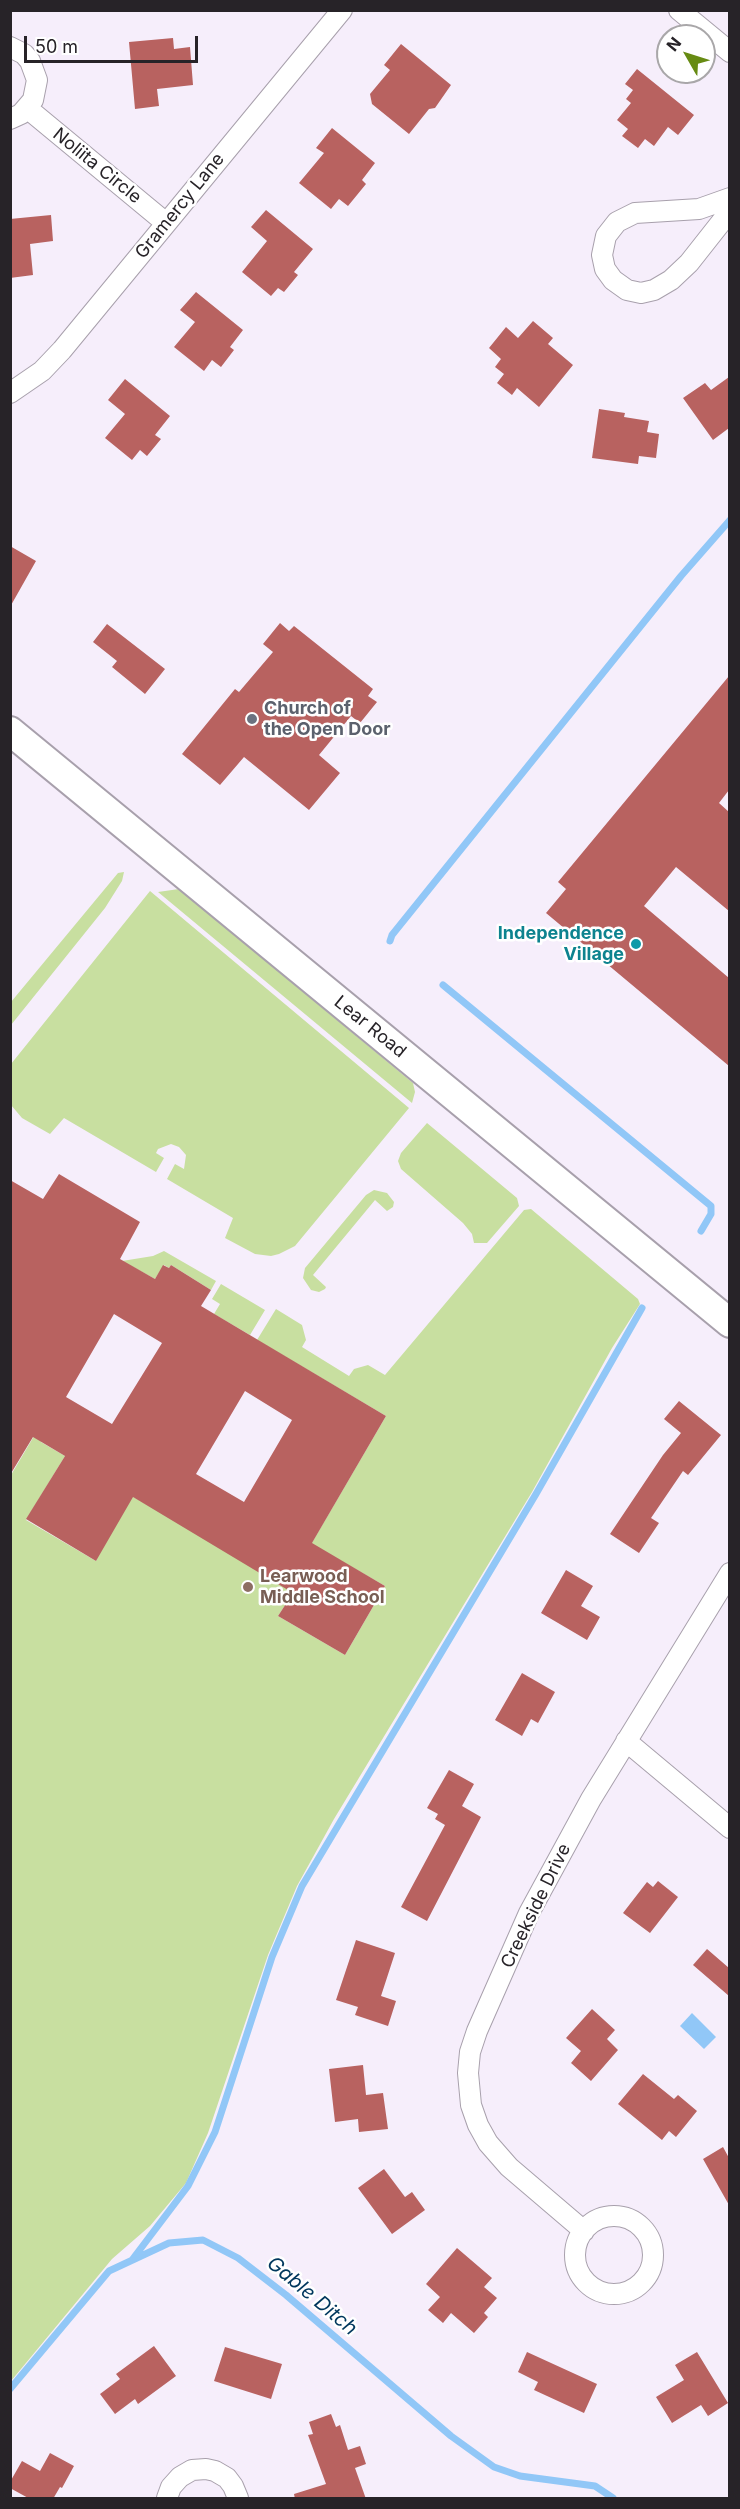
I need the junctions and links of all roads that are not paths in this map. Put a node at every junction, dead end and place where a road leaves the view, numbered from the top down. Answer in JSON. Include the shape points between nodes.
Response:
{"nodes":[{"id":1,"x":342,"y":10,"type":"edge"},
{"id":2,"x":679,"y":10,"type":"edge"},
{"id":3,"x":10,"y":47,"type":"edge"},
{"id":4,"x":729,"y":52,"type":"edge"},
{"id":5,"x":27,"y":108,"type":"junction"},
{"id":6,"x":10,"y":119,"type":"edge"},
{"id":7,"x":729,"y":198,"type":"edge"},
{"id":8,"x":729,"y":211,"type":"edge"},
{"id":9,"x":166,"y":223,"type":"junction"},
{"id":10,"x":10,"y":393,"type":"edge"},
{"id":11,"x":10,"y":731,"type":"edge"},
{"id":12,"x":729,"y":1323,"type":"edge"},
{"id":13,"x":729,"y":1572,"type":"edge"},
{"id":14,"x":626,"y":1741,"type":"junction"},
{"id":15,"x":729,"y":1828,"type":"edge"},
{"id":16,"x":584,"y":2230,"type":"dead end"},
{"id":17,"x":167,"y":2499,"type":"edge"},
{"id":18,"x":238,"y":2499,"type":"edge"}],
"edges":[{"from":1,"to":9,"type":"street","name":"Gramercy Lane"},
{"from":2,"to":4,"type":"street"},
{"from":3,"to":5,"type":"street","via":[[24,54],[35,71],[36,90]]},
{"from":5,"to":6,"type":"street"},
{"from":5,"to":9,"type":"street","name":"Noliita Circle"},
{"from":7,"to":8,"type":"street","via":[[699,209],[635,213],[618,222],[606,236],[602,255],[605,269],[627,290],[654,290],[689,263]]},
{"from":9,"to":10,"type":"street","name":"Gramercy Lane","via":[[62,350],[42,371]]},
{"from":11,"to":12,"type":"street","name":"Lear Road"},
{"from":13,"to":14,"type":"street","name":"Creekside Drive"},
{"from":14,"to":15,"type":"street"},
{"from":14,"to":16,"type":"street","name":"Creekside Drive","via":[[528,1912],[477,2031],[468,2073],[471,2105],[488,2143],[509,2167]]},
{"from":17,"to":18,"type":"street","via":[[180,2476],[206,2469],[227,2478]]}]}
